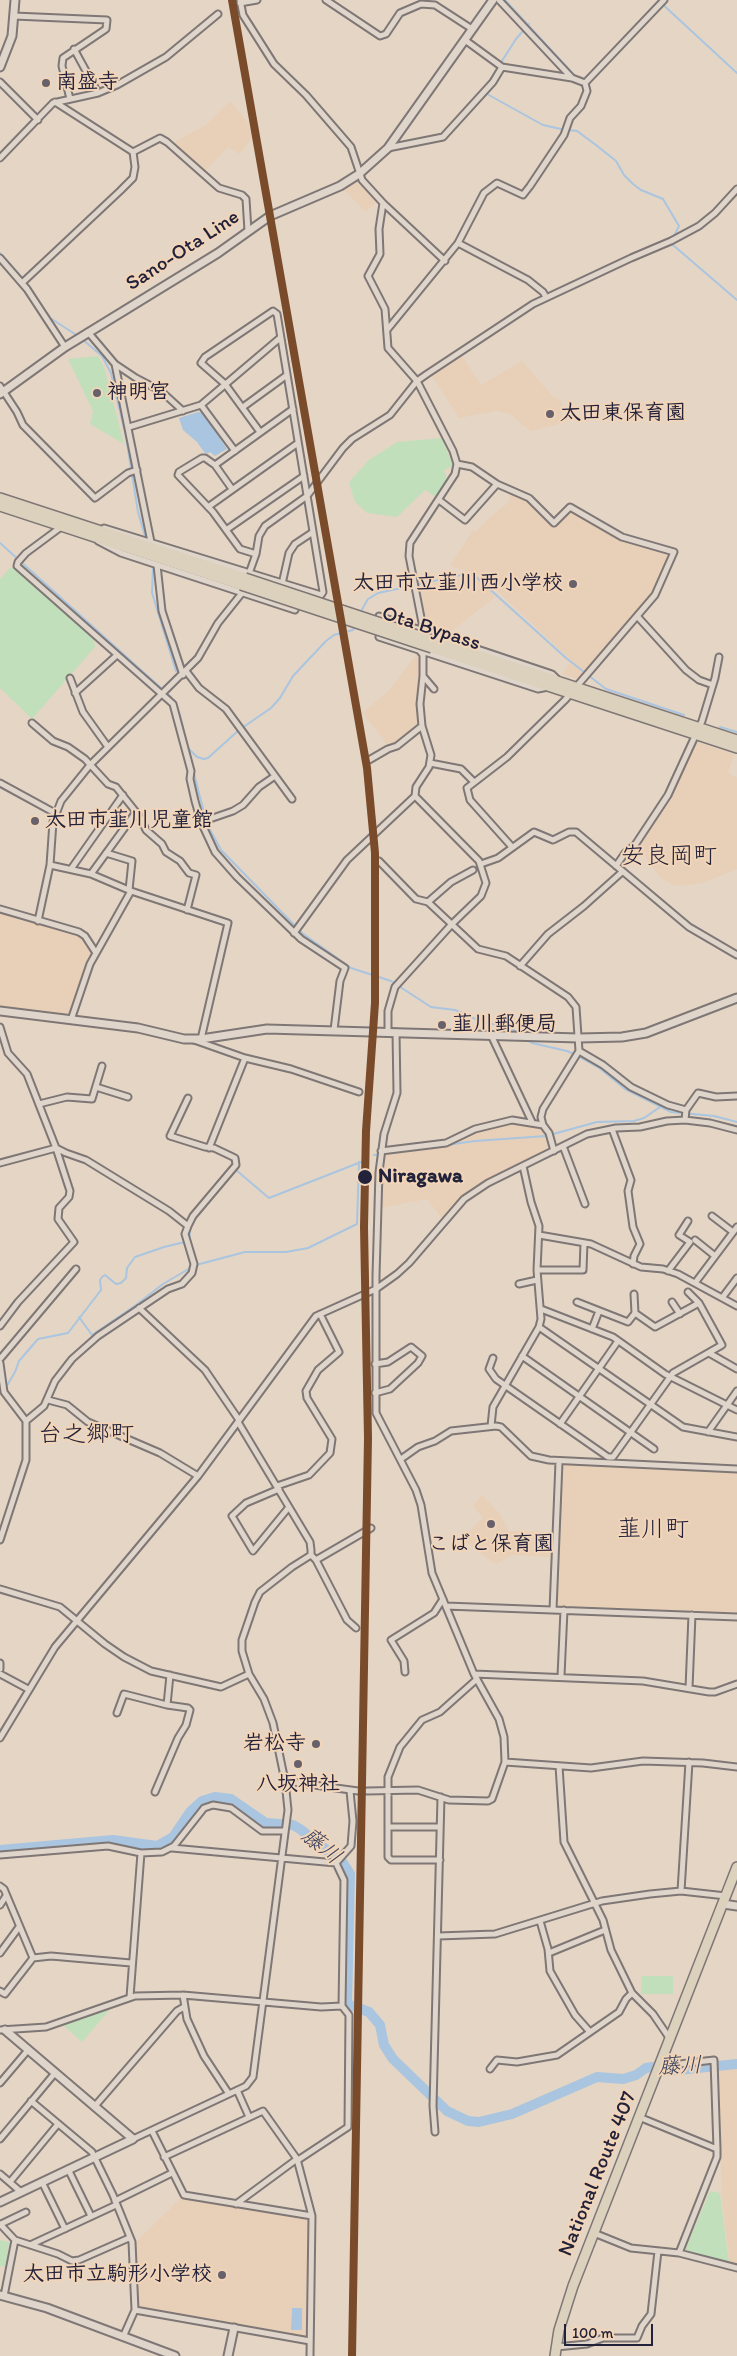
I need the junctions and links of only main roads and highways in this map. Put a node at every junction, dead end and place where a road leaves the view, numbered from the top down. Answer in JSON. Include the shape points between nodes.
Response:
{"nodes":[{"id":1,"x":0,"y":498,"type":"edge"},
{"id":2,"x":0,"y":506,"type":"edge"},
{"id":3,"x":93,"y":533,"type":"junction"},
{"id":4,"x":427,"y":649,"type":"junction"},
{"id":5,"x":573,"y":691,"type":"junction"},
{"id":6,"x":698,"y":731,"type":"junction"},
{"id":7,"x":737,"y":740,"type":"edge"},
{"id":8,"x":737,"y":748,"type":"edge"},
{"id":9,"x":737,"y":1867,"type":"edge"},
{"id":10,"x":556,"y":2351,"type":"edge"}],
"edges":[{"from":1,"to":3,"type":"highway","name":"Ota Bypass"},
{"from":2,"to":3,"type":"highway","name":"Ota Bypass","via":[[61,527]]},
{"from":3,"to":4,"type":"highway","name":"Ota Bypass","bridge":true,"via":[[244,582]]},
{"from":4,"to":5,"type":"highway","name":"Ota Bypass"},
{"from":4,"to":5,"type":"highway","name":"Ota Bypass","via":[[558,682]]},
{"from":5,"to":6,"type":"highway","name":"Ota Bypass"},
{"from":6,"to":7,"type":"highway","name":"Ota Bypass"},
{"from":6,"to":8,"type":"highway","name":"Ota Bypass"},
{"from":9,"to":10,"type":"highway","name":"National Route 407","via":[[566,2303]]}]}
